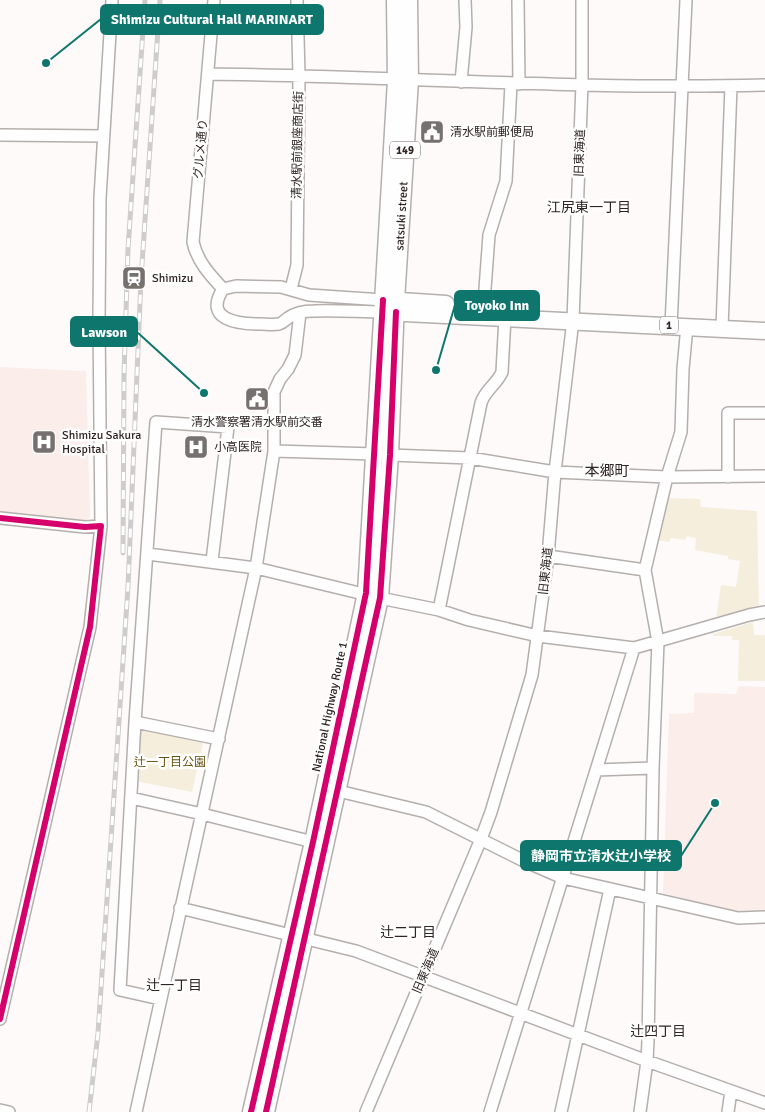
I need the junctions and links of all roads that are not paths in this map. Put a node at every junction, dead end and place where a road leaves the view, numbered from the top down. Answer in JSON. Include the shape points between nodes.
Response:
{"nodes":[{"id":1,"x":112,"y":0,"type":"edge"},
{"id":2,"x":214,"y":0,"type":"edge"},
{"id":3,"x":297,"y":0,"type":"edge"},
{"id":4,"x":395,"y":0,"type":"edge"},
{"id":5,"x":409,"y":0,"type":"edge"},
{"id":6,"x":465,"y":0,"type":"edge"},
{"id":7,"x":518,"y":0,"type":"edge"},
{"id":8,"x":582,"y":0,"type":"edge"},
{"id":9,"x":686,"y":0,"type":"edge"},
{"id":10,"x":208,"y":74,"type":"junction"},
{"id":11,"x":298,"y":75,"type":"junction"},
{"id":12,"x":403,"y":80,"type":"junction"},
{"id":13,"x":462,"y":82,"type":"junction"},
{"id":14,"x":515,"y":84,"type":"junction"},
{"id":15,"x":582,"y":84,"type":"junction"},
{"id":16,"x":765,"y":85,"type":"edge"},
{"id":17,"x":682,"y":86,"type":"junction"},
{"id":18,"x":731,"y":86,"type":"junction"},
{"id":19,"x":0,"y":135,"type":"edge"},
{"id":20,"x":104,"y":136,"type":"junction"},
{"id":21,"x":223,"y":289,"type":"junction"},
{"id":22,"x":290,"y":290,"type":"junction"},
{"id":23,"x":390,"y":306,"type":"junction"},
{"id":24,"x":484,"y":311,"type":"junction"},
{"id":25,"x":300,"y":313,"type":"junction"},
{"id":26,"x":573,"y":315,"type":"junction"},
{"id":27,"x":505,"y":317,"type":"junction"},
{"id":28,"x":765,"y":321,"type":"edge"},
{"id":29,"x":676,"y":322,"type":"junction"},
{"id":30,"x":722,"y":324,"type":"junction"},
{"id":31,"x":765,"y":330,"type":"edge"},
{"id":32,"x":765,"y":413,"type":"edge"},
{"id":33,"x":274,"y":451,"type":"junction"},
{"id":34,"x":382,"y":455,"type":"junction"},
{"id":35,"x":470,"y":458,"type":"junction"},
{"id":36,"x":555,"y":472,"type":"junction"},
{"id":37,"x":765,"y":476,"type":"edge"},
{"id":38,"x":667,"y":477,"type":"junction"},
{"id":39,"x":728,"y":477,"type":"junction"},
{"id":40,"x":0,"y":518,"type":"edge"},
{"id":41,"x":101,"y":526,"type":"junction"},
{"id":42,"x":148,"y":554,"type":"junction"},
{"id":43,"x":548,"y":556,"type":"junction"},
{"id":44,"x":212,"y":562,"type":"junction"},
{"id":45,"x":256,"y":568,"type":"junction"},
{"id":46,"x":645,"y":570,"type":"junction"},
{"id":47,"x":373,"y":595,"type":"junction"},
{"id":48,"x":440,"y":610,"type":"junction"},
{"id":49,"x":765,"y":612,"type":"edge"},
{"id":50,"x":538,"y":636,"type":"junction"},
{"id":51,"x":658,"y":642,"type":"junction"},
{"id":52,"x":634,"y":648,"type":"junction"},
{"id":53,"x":135,"y":722,"type":"junction"},
{"id":54,"x":219,"y":739,"type":"junction"},
{"id":55,"x":653,"y":768,"type":"junction"},
{"id":56,"x":596,"y":770,"type":"junction"},
{"id":57,"x":331,"y":789,"type":"junction"},
{"id":58,"x":131,"y":798,"type":"junction"},
{"id":59,"x":202,"y":814,"type":"junction"},
{"id":60,"x":481,"y":839,"type":"junction"},
{"id":61,"x":313,"y":842,"type":"junction"},
{"id":62,"x":563,"y":878,"type":"junction"},
{"id":63,"x":610,"y":889,"type":"junction"},
{"id":64,"x":652,"y":897,"type":"junction"},
{"id":65,"x":180,"y":908,"type":"junction"},
{"id":66,"x":765,"y":917,"type":"edge"},
{"id":67,"x":298,"y":937,"type":"junction"},
{"id":68,"x":424,"y":977,"type":"junction"},
{"id":69,"x":160,"y":999,"type":"junction"},
{"id":70,"x":522,"y":1013,"type":"junction"},
{"id":71,"x":0,"y":1018,"type":"edge"},
{"id":72,"x":579,"y":1035,"type":"junction"},
{"id":73,"x":647,"y":1061,"type":"junction"},
{"id":74,"x":731,"y":1091,"type":"junction"},
{"id":75,"x":765,"y":1103,"type":"edge"},
{"id":76,"x":0,"y":1110,"type":"edge"},
{"id":77,"x":9,"y":1112,"type":"edge"},
{"id":78,"x":136,"y":1112,"type":"edge"},
{"id":79,"x":251,"y":1112,"type":"edge"},
{"id":80,"x":266,"y":1112,"type":"edge"},
{"id":81,"x":366,"y":1112,"type":"edge"},
{"id":82,"x":490,"y":1112,"type":"edge"},
{"id":83,"x":561,"y":1112,"type":"edge"},
{"id":84,"x":640,"y":1112,"type":"edge"},
{"id":85,"x":728,"y":1112,"type":"edge"}],
"edges":[{"from":1,"to":20,"type":"street"},
{"from":2,"to":10,"type":"street","name":"グルメ通り"},
{"from":3,"to":11,"type":"street","name":"清水駅前銀座商店街"},
{"from":4,"to":12,"type":"highway","name":"satsuki street","number":"149"},
{"from":5,"to":12,"type":"highway","name":"satsuki street","number":"149"},
{"from":6,"to":13,"type":"street"},
{"from":7,"to":14,"type":"street"},
{"from":8,"to":15,"type":"street","name":"旧東海道"},
{"from":9,"to":17,"type":"street"},
{"from":10,"to":11,"type":"street"},
{"from":10,"to":21,"type":"street","name":"グルメ通り","via":[[193,242],[202,264]]},
{"from":11,"to":12,"type":"street"},
{"from":11,"to":22,"type":"street","name":"清水駅前銀座商店街","via":[[296,265]]},
{"from":12,"to":13,"type":"street"},
{"from":12,"to":23,"type":"highway","name":"satsuki street","number":"149"},
{"from":13,"to":14,"type":"street"},
{"from":14,"to":15,"type":"street"},
{"from":14,"to":24,"type":"street","via":[[506,182],[489,235]]},
{"from":15,"to":17,"type":"street"},
{"from":15,"to":26,"type":"street","name":"旧東海道"},
{"from":16,"to":18,"type":"street"},
{"from":17,"to":18,"type":"street"},
{"from":17,"to":29,"type":"street"},
{"from":18,"to":30,"type":"street"},
{"from":19,"to":20,"type":"street"},
{"from":20,"to":41,"type":"street","via":[[99,321]]},
{"from":21,"to":22,"type":"street","via":[[236,286]]},
{"from":21,"to":25,"type":"street","via":[[218,311],[231,322],[279,324]]},
{"from":22,"to":23,"type":"street"},
{"from":23,"to":24,"type":"highway","number":"1"},
{"from":23,"to":25,"type":"street"},
{"from":23,"to":34,"type":"highway","name":"National Highway Route 1"},
{"from":24,"to":26,"type":"highway","number":"1"},
{"from":24,"to":27,"type":"highway","number":"1"},
{"from":25,"to":33,"type":"street","via":[[295,355],[274,392]]},
{"from":26,"to":27,"type":"highway","number":"1"},
{"from":26,"to":29,"type":"highway","number":"1"},
{"from":26,"to":36,"type":"street","name":"旧東海道"},
{"from":27,"to":35,"type":"street","via":[[502,372],[483,396]]},
{"from":28,"to":30,"type":"highway","number":"1"},
{"from":29,"to":30,"type":"highway","number":"1"},
{"from":29,"to":38,"type":"street","via":[[683,368],[681,432]]},
{"from":30,"to":31,"type":"highway","number":"1"},
{"from":32,"to":39,"type":"street","via":[[728,413]]},
{"from":33,"to":34,"type":"street"},
{"from":33,"to":45,"type":"street"},
{"from":34,"to":35,"type":"street"},
{"from":34,"to":47,"type":"highway","name":"National Highway Route 1"},
{"from":35,"to":36,"type":"street"},
{"from":35,"to":48,"type":"street"},
{"from":36,"to":38,"type":"street"},
{"from":36,"to":43,"type":"street","name":"旧東海道"},
{"from":37,"to":39,"type":"street"},
{"from":38,"to":39,"type":"street"},
{"from":38,"to":46,"type":"street"},
{"from":40,"to":41,"type":"street"},
{"from":41,"to":71,"type":"street","via":[[90,627]]},
{"from":42,"to":44,"type":"street"},
{"from":42,"to":44,"type":"street","via":[[156,422],[228,427]]},
{"from":42,"to":53,"type":"street"},
{"from":43,"to":46,"type":"street"},
{"from":43,"to":50,"type":"street","name":"旧東海道"},
{"from":44,"to":45,"type":"street"},
{"from":45,"to":47,"type":"street"},
{"from":45,"to":54,"type":"street"},
{"from":46,"to":51,"type":"street"},
{"from":47,"to":48,"type":"street"},
{"from":47,"to":57,"type":"highway","name":"National Highway Route 1"},
{"from":48,"to":50,"type":"street"},
{"from":49,"to":51,"type":"street"},
{"from":50,"to":52,"type":"street"},
{"from":50,"to":60,"type":"street","name":"旧東海道","via":[[527,694]]},
{"from":51,"to":52,"type":"street"},
{"from":51,"to":55,"type":"street"},
{"from":52,"to":56,"type":"street"},
{"from":53,"to":54,"type":"street"},
{"from":53,"to":58,"type":"street"},
{"from":54,"to":59,"type":"street"},
{"from":55,"to":56,"type":"street"},
{"from":55,"to":64,"type":"street"},
{"from":56,"to":62,"type":"street"},
{"from":57,"to":60,"type":"street","via":[[426,812]]},
{"from":57,"to":61,"type":"highway","name":"National Highway Route 1"},
{"from":57,"to":67,"type":"highway","name":"National Highway Route 1"},
{"from":58,"to":59,"type":"street"},
{"from":58,"to":69,"type":"street","via":[[120,990]]},
{"from":59,"to":61,"type":"street"},
{"from":59,"to":65,"type":"street"},
{"from":60,"to":62,"type":"street"},
{"from":60,"to":68,"type":"street","name":"旧東海道"},
{"from":61,"to":67,"type":"highway","name":"National Highway Route 1"},
{"from":62,"to":63,"type":"street"},
{"from":62,"to":70,"type":"street"},
{"from":63,"to":64,"type":"street"},
{"from":63,"to":72,"type":"street"},
{"from":64,"to":66,"type":"street","via":[[738,918]]},
{"from":64,"to":73,"type":"street"},
{"from":65,"to":67,"type":"street"},
{"from":65,"to":69,"type":"street"},
{"from":67,"to":68,"type":"street","via":[[356,952]]},
{"from":67,"to":79,"type":"highway","name":"National Highway Route 1"},
{"from":67,"to":80,"type":"highway","name":"National Highway Route 1"},
{"from":68,"to":70,"type":"street"},
{"from":68,"to":81,"type":"street","name":"旧東海道"},
{"from":69,"to":78,"type":"street"},
{"from":70,"to":72,"type":"street"},
{"from":70,"to":82,"type":"street"},
{"from":72,"to":73,"type":"street"},
{"from":72,"to":83,"type":"street"},
{"from":73,"to":74,"type":"street"},
{"from":73,"to":84,"type":"street"},
{"from":74,"to":75,"type":"street"},
{"from":74,"to":85,"type":"street"},
{"from":76,"to":77,"type":"street"}]}
